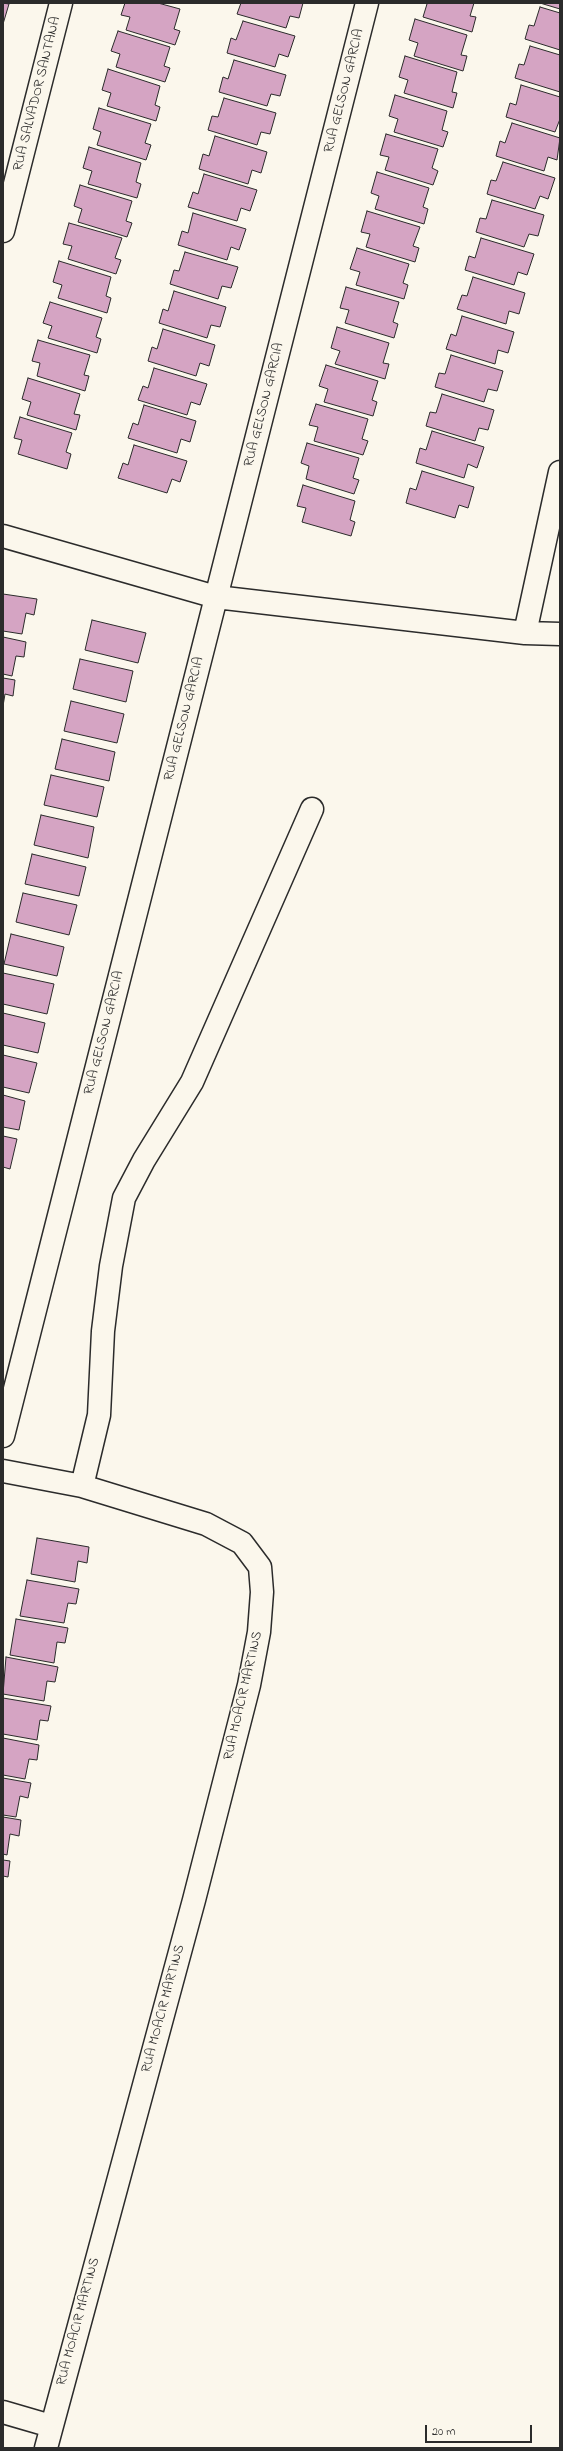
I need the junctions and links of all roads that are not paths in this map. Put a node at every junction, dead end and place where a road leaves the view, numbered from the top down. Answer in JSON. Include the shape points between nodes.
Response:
{"nodes":[{"id":1,"x":61,"y":3,"type":"edge"},
{"id":2,"x":367,"y":3,"type":"edge"},
{"id":3,"x":3,"y":231,"type":"edge"},
{"id":4,"x":560,"y":472,"type":"edge"},
{"id":5,"x":3,"y":536,"type":"edge"},
{"id":6,"x":216,"y":597,"type":"junction"},
{"id":7,"x":525,"y":634,"type":"junction"},
{"id":8,"x":560,"y":634,"type":"edge"},
{"id":9,"x":312,"y":809,"type":"dead end"},
{"id":10,"x":3,"y":1436,"type":"edge"},
{"id":11,"x":3,"y":1471,"type":"edge"},
{"id":12,"x":82,"y":1486,"type":"junction"},
{"id":13,"x":3,"y":2412,"type":"edge"},
{"id":14,"x":51,"y":2426,"type":"junction"},
{"id":15,"x":46,"y":2448,"type":"edge"}],
"edges":[{"from":1,"to":3,"type":"street","name":"RUA SALVADOR SANTANA"},
{"from":2,"to":6,"type":"street","name":"RUA GELSON GARCIA"},
{"from":4,"to":7,"type":"street"},
{"from":5,"to":6,"type":"street"},
{"from":6,"to":7,"type":"street"},
{"from":6,"to":10,"type":"street","name":"RUA GELSON GARCIA"},
{"from":7,"to":8,"type":"street"},
{"from":9,"to":12,"type":"street","via":[[192,1082],[124,1198],[111,1266],[103,1331],[99,1416]]},
{"from":11,"to":12,"type":"street"},
{"from":12,"to":14,"type":"street","name":"RUA MOACIR MARTINS","via":[[206,1524],[242,1543],[260,1567],[262,1592],[259,1632],[249,1685],[194,1900]]},
{"from":13,"to":14,"type":"street"},
{"from":14,"to":15,"type":"street","name":"RUA MOACIR MARTINS"}]}
